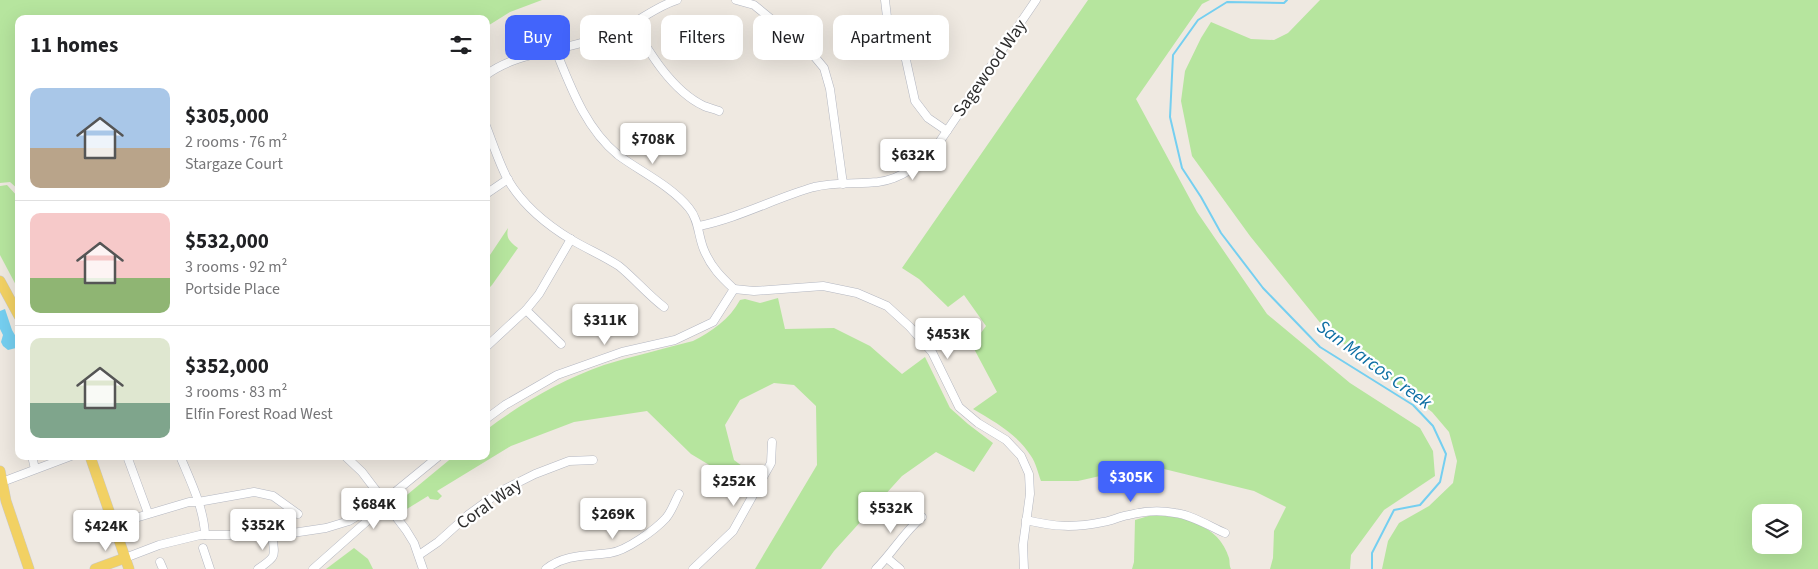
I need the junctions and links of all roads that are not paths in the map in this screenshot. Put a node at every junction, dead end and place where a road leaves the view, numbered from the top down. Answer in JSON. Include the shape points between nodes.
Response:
{"nodes":[{"id":1,"x":677,"y":0,"type":"edge"},
{"id":2,"x":736,"y":0,"type":"edge"},
{"id":3,"x":885,"y":0,"type":"edge"},
{"id":4,"x":1036,"y":0,"type":"edge"},
{"id":5,"x":756,"y":2,"type":"edge"},
{"id":6,"x":646,"y":15,"type":"edge"},
{"id":7,"x":651,"y":54,"type":"edge"},
{"id":8,"x":516,"y":60,"type":"edge"},
{"id":9,"x":560,"y":60,"type":"edge"},
{"id":10,"x":490,"y":72,"type":"edge"},
{"id":11,"x":719,"y":111,"type":"dead end"},
{"id":12,"x":947,"y":130,"type":"junction"},
{"id":13,"x":490,"y":136,"type":"edge"},
{"id":14,"x":508,"y":179,"type":"junction"},
{"id":15,"x":843,"y":184,"type":"junction"},
{"id":16,"x":490,"y":191,"type":"edge"},
{"id":17,"x":699,"y":226,"type":"junction"},
{"id":18,"x":571,"y":240,"type":"junction"},
{"id":19,"x":0,"y":281,"type":"edge"},
{"id":20,"x":734,"y":289,"type":"junction"},
{"id":21,"x":664,"y":307,"type":"dead end"},
{"id":22,"x":15,"y":309,"type":"edge"},
{"id":23,"x":526,"y":310,"type":"junction"},
{"id":24,"x":490,"y":343,"type":"edge"},
{"id":25,"x":561,"y":344,"type":"dead end"},
{"id":26,"x":490,"y":416,"type":"edge"},
{"id":27,"x":772,"y":442,"type":"dead end"},
{"id":28,"x":33,"y":460,"type":"edge"},
{"id":29,"x":55,"y":460,"type":"edge"},
{"id":30,"x":91,"y":460,"type":"edge"},
{"id":31,"x":128,"y":460,"type":"edge"},
{"id":32,"x":182,"y":460,"type":"edge"},
{"id":33,"x":349,"y":460,"type":"edge"},
{"id":34,"x":434,"y":460,"type":"edge"},
{"id":35,"x":593,"y":460,"type":"dead end"},
{"id":36,"x":35,"y":469,"type":"junction"},
{"id":37,"x":0,"y":471,"type":"edge"},
{"id":38,"x":2,"y":482,"type":"junction"},
{"id":39,"x":679,"y":494,"type":"dead end"},
{"id":40,"x":384,"y":501,"type":"junction"},
{"id":41,"x":198,"y":502,"type":"junction"},
{"id":42,"x":148,"y":513,"type":"junction"},
{"id":43,"x":298,"y":514,"type":"dead end"},
{"id":44,"x":922,"y":517,"type":"dead end"},
{"id":45,"x":132,"y":519,"type":"dead end"},
{"id":46,"x":1026,"y":520,"type":"junction"},
{"id":47,"x":1225,"y":533,"type":"dead end"},
{"id":48,"x":205,"y":535,"type":"junction"},
{"id":49,"x":272,"y":535,"type":"junction"},
{"id":50,"x":203,"y":548,"type":"dead end"},
{"id":51,"x":419,"y":555,"type":"junction"},
{"id":52,"x":125,"y":558,"type":"junction"},
{"id":53,"x":887,"y":558,"type":"junction"},
{"id":54,"x":28,"y":569,"type":"edge"},
{"id":55,"x":94,"y":569,"type":"edge"},
{"id":56,"x":129,"y":569,"type":"edge"},
{"id":57,"x":210,"y":569,"type":"edge"},
{"id":58,"x":258,"y":569,"type":"edge"},
{"id":59,"x":313,"y":569,"type":"edge"},
{"id":60,"x":423,"y":569,"type":"edge"},
{"id":61,"x":546,"y":569,"type":"edge"},
{"id":62,"x":693,"y":569,"type":"edge"},
{"id":63,"x":876,"y":569,"type":"edge"},
{"id":64,"x":900,"y":569,"type":"edge"},
{"id":65,"x":1024,"y":569,"type":"edge"}],
"edges":[{"from":1,"to":6,"type":"street"},
{"from":2,"to":5,"type":"street"},
{"from":3,"to":12,"type":"street","via":[[888,17],[906,60],[915,101],[928,118]]},
{"from":4,"to":12,"type":"street","name":"Sagewood Way"},
{"from":5,"to":15,"type":"street","via":[[824,68],[830,89]]},
{"from":7,"to":11,"type":"street","via":[[688,95]]},
{"from":8,"to":10,"type":"street"},
{"from":9,"to":17,"type":"street","via":[[576,100],[596,131],[617,154],[672,192],[689,208]]},
{"from":12,"to":15,"type":"street","name":"Sagewood Way","via":[[922,162],[903,174],[880,182]]},
{"from":13,"to":14,"type":"street"},
{"from":14,"to":16,"type":"street"},
{"from":14,"to":18,"type":"street","via":[[532,210]]},
{"from":15,"to":17,"type":"street","name":"Sagewood Way","via":[[816,187],[722,221]]},
{"from":17,"to":20,"type":"street","via":[[703,249],[716,273]]},
{"from":18,"to":21,"type":"street","via":[[618,266]]},
{"from":18,"to":23,"type":"street","via":[[551,276]]},
{"from":19,"to":22,"type":"main road"},
{"from":20,"to":26,"type":"street","via":[[713,322],[675,340],[622,352],[557,375]]},
{"from":20,"to":46,"type":"street","via":[[754,291],[823,286],[857,294],[887,306],[932,352],[959,407],[1006,440],[1021,456],[1030,474]]},
{"from":23,"to":24,"type":"street"},
{"from":23,"to":25,"type":"street"},
{"from":27,"to":62,"type":"street","via":[[771,463],[733,531]]},
{"from":28,"to":36,"type":"street"},
{"from":29,"to":36,"type":"street"},
{"from":30,"to":52,"type":"main road"},
{"from":31,"to":42,"type":"street"},
{"from":32,"to":41,"type":"street"},
{"from":33,"to":40,"type":"street"},
{"from":34,"to":40,"type":"street"},
{"from":35,"to":51,"type":"street","name":"Coral Way","via":[[569,461],[502,490]]},
{"from":36,"to":38,"type":"street"},
{"from":37,"to":38,"type":"main road"},
{"from":38,"to":54,"type":"main road"},
{"from":39,"to":61,"type":"street","via":[[667,517],[644,537],[612,553],[576,556]]},
{"from":40,"to":49,"type":"street","via":[[349,521],[326,528]]},
{"from":40,"to":51,"type":"street","via":[[406,530]]},
{"from":40,"to":59,"type":"street","via":[[375,514]]},
{"from":41,"to":42,"type":"street"},
{"from":41,"to":43,"type":"street","via":[[254,492],[273,496]]},
{"from":41,"to":48,"type":"street"},
{"from":42,"to":45,"type":"street"},
{"from":44,"to":53,"type":"street","via":[[909,528]]},
{"from":46,"to":47,"type":"street","via":[[1055,526],[1080,526],[1155,511],[1177,513]]},
{"from":46,"to":65,"type":"street"},
{"from":48,"to":49,"type":"street"},
{"from":48,"to":52,"type":"street","via":[[159,545]]},
{"from":49,"to":58,"type":"street","via":[[275,553],[272,560]]},
{"from":50,"to":57,"type":"street"},
{"from":51,"to":60,"type":"street"},
{"from":52,"to":55,"type":"main road"},
{"from":52,"to":56,"type":"main road"},
{"from":53,"to":63,"type":"street"},
{"from":53,"to":64,"type":"street"}]}
